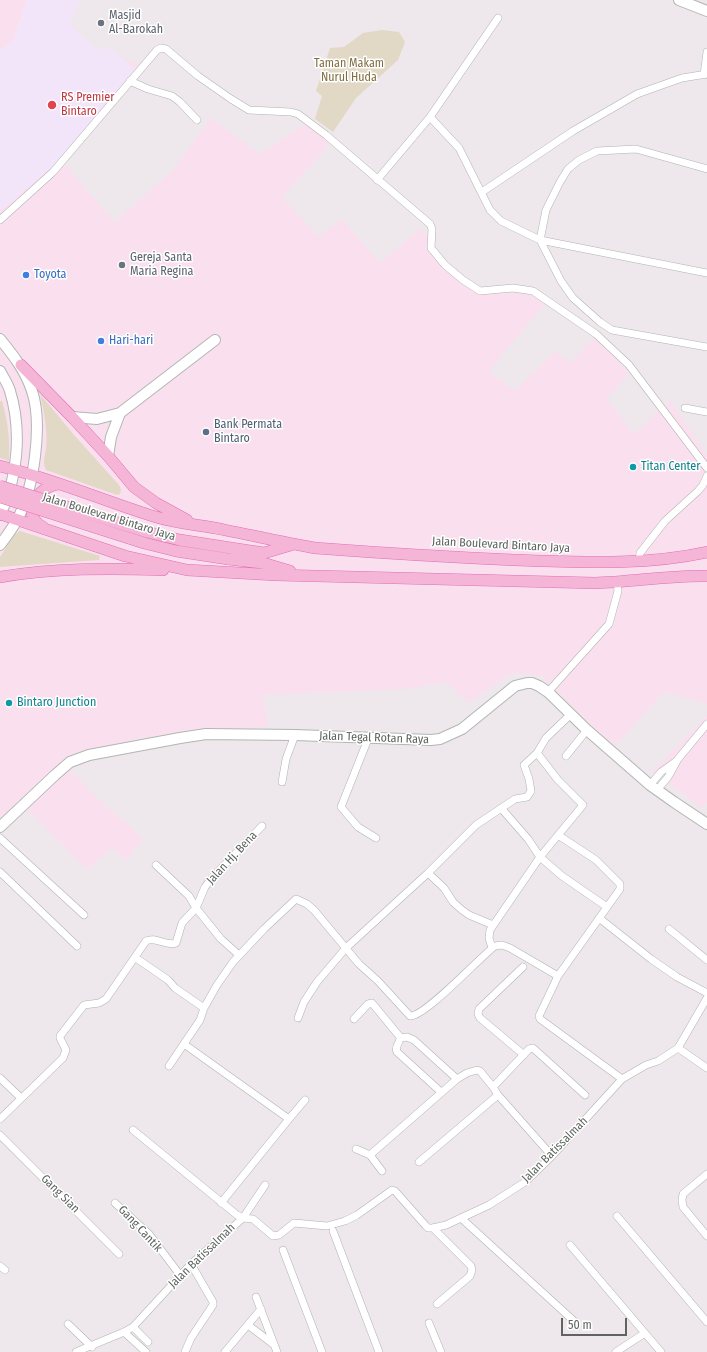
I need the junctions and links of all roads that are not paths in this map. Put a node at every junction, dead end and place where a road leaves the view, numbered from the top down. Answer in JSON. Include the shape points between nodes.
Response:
{"nodes":[{"id":1,"x":679,"y":0,"type":"edge"},
{"id":2,"x":707,"y":11,"type":"edge"},
{"id":3,"x":498,"y":18,"type":"dead end"},
{"id":4,"x":707,"y":52,"type":"edge"},
{"id":5,"x":706,"y":74,"type":"edge"},
{"id":6,"x":130,"y":81,"type":"junction"},
{"id":7,"x":430,"y":117,"type":"junction"},
{"id":8,"x":197,"y":120,"type":"dead end"},
{"id":9,"x":707,"y":169,"type":"edge"},
{"id":10,"x":377,"y":180,"type":"junction"},
{"id":11,"x":482,"y":192,"type":"junction"},
{"id":12,"x":0,"y":220,"type":"edge"},
{"id":13,"x":540,"y":240,"type":"junction"},
{"id":14,"x":707,"y":273,"type":"edge"},
{"id":15,"x":0,"y":339,"type":"edge"},
{"id":16,"x":215,"y":340,"type":"dead end"},
{"id":17,"x":707,"y":346,"type":"edge"},
{"id":18,"x":21,"y":365,"type":"junction"},
{"id":19,"x":0,"y":371,"type":"edge"},
{"id":20,"x":685,"y":408,"type":"dead end"},
{"id":21,"x":707,"y":412,"type":"edge"},
{"id":22,"x":120,"y":413,"type":"junction"},
{"id":23,"x":72,"y":417,"type":"junction"},
{"id":24,"x":108,"y":456,"type":"junction"},
{"id":25,"x":0,"y":466,"type":"edge"},
{"id":26,"x":707,"y":468,"type":"edge"},
{"id":27,"x":14,"y":469,"type":"junction"},
{"id":28,"x":32,"y":475,"type":"junction"},
{"id":29,"x":707,"y":476,"type":"edge"},
{"id":30,"x":65,"y":485,"type":"junction"},
{"id":31,"x":0,"y":486,"type":"edge"},
{"id":32,"x":0,"y":497,"type":"edge"},
{"id":33,"x":0,"y":514,"type":"edge"},
{"id":34,"x":18,"y":519,"type":"junction"},
{"id":35,"x":198,"y":525,"type":"junction"},
{"id":36,"x":47,"y":529,"type":"junction"},
{"id":37,"x":292,"y":544,"type":"junction"},
{"id":38,"x":0,"y":545,"type":"edge"},
{"id":39,"x":707,"y":552,"type":"edge"},
{"id":40,"x":229,"y":554,"type":"junction"},
{"id":41,"x":680,"y":558,"type":"junction"},
{"id":42,"x":707,"y":559,"type":"edge"},
{"id":43,"x":639,"y":562,"type":"junction"},
{"id":44,"x":187,"y":570,"type":"junction"},
{"id":45,"x":306,"y":575,"type":"junction"},
{"id":46,"x":707,"y":575,"type":"edge"},
{"id":47,"x":0,"y":577,"type":"edge"},
{"id":48,"x":617,"y":582,"type":"junction"},
{"id":49,"x":548,"y":692,"type":"junction"},
{"id":50,"x":571,"y":714,"type":"junction"},
{"id":51,"x":707,"y":724,"type":"edge"},
{"id":52,"x":587,"y":730,"type":"junction"},
{"id":53,"x":295,"y":735,"type":"junction"},
{"id":54,"x":368,"y":739,"type":"junction"},
{"id":55,"x":537,"y":753,"type":"junction"},
{"id":56,"x":566,"y":756,"type":"dead end"},
{"id":57,"x":282,"y":782,"type":"dead end"},
{"id":58,"x":653,"y":787,"type":"junction"},
{"id":59,"x":501,"y":808,"type":"junction"},
{"id":60,"x":707,"y":824,"type":"edge"},
{"id":61,"x":262,"y":826,"type":"dead end"},
{"id":62,"x":0,"y":827,"type":"edge"},
{"id":63,"x":558,"y":835,"type":"junction"},
{"id":64,"x":0,"y":838,"type":"edge"},
{"id":65,"x":376,"y":838,"type":"dead end"},
{"id":66,"x":540,"y":857,"type":"junction"},
{"id":67,"x":156,"y":865,"type":"dead end"},
{"id":68,"x":0,"y":872,"type":"edge"},
{"id":69,"x":428,"y":873,"type":"junction"},
{"id":70,"x":607,"y":907,"type":"junction"},
{"id":71,"x":196,"y":908,"type":"junction"},
{"id":72,"x":84,"y":915,"type":"dead end"},
{"id":73,"x":600,"y":918,"type":"junction"},
{"id":74,"x":493,"y":925,"type":"junction"},
{"id":75,"x":669,"y":929,"type":"dead end"},
{"id":76,"x":76,"y":946,"type":"dead end"},
{"id":77,"x":346,"y":948,"type":"junction"},
{"id":78,"x":492,"y":948,"type":"junction"},
{"id":79,"x":239,"y":955,"type":"junction"},
{"id":80,"x":136,"y":958,"type":"junction"},
{"id":81,"x":707,"y":960,"type":"edge"},
{"id":82,"x":523,"y":967,"type":"dead end"},
{"id":83,"x":558,"y":976,"type":"junction"},
{"id":84,"x":707,"y":994,"type":"edge"},
{"id":85,"x":707,"y":998,"type":"edge"},
{"id":86,"x":204,"y":1008,"type":"junction"},
{"id":87,"x":704,"y":1008,"type":"edge"},
{"id":88,"x":298,"y":1018,"type":"dead end"},
{"id":89,"x":354,"y":1019,"type":"dead end"},
{"id":90,"x":401,"y":1038,"type":"junction"},
{"id":91,"x":184,"y":1044,"type":"junction"},
{"id":92,"x":678,"y":1048,"type":"junction"},
{"id":93,"x":524,"y":1055,"type":"junction"},
{"id":94,"x":169,"y":1066,"type":"dead end"},
{"id":95,"x":707,"y":1068,"type":"edge"},
{"id":96,"x":0,"y":1078,"type":"edge"},
{"id":97,"x":457,"y":1079,"type":"junction"},
{"id":98,"x":622,"y":1079,"type":"junction"},
{"id":99,"x":493,"y":1087,"type":"junction"},
{"id":100,"x":441,"y":1092,"type":"junction"},
{"id":101,"x":498,"y":1095,"type":"junction"},
{"id":102,"x":585,"y":1095,"type":"dead end"},
{"id":103,"x":20,"y":1098,"type":"junction"},
{"id":104,"x":305,"y":1100,"type":"dead end"},
{"id":105,"x":0,"y":1119,"type":"edge"},
{"id":106,"x":289,"y":1119,"type":"junction"},
{"id":107,"x":133,"y":1130,"type":"dead end"},
{"id":108,"x":0,"y":1135,"type":"edge"},
{"id":109,"x":356,"y":1149,"type":"dead end"},
{"id":110,"x":370,"y":1154,"type":"junction"},
{"id":111,"x":552,"y":1156,"type":"junction"},
{"id":112,"x":419,"y":1162,"type":"dead end"},
{"id":113,"x":382,"y":1171,"type":"dead end"},
{"id":114,"x":707,"y":1174,"type":"edge"},
{"id":115,"x":265,"y":1185,"type":"dead end"},
{"id":116,"x":115,"y":1203,"type":"dead end"},
{"id":117,"x":221,"y":1203,"type":"junction"},
{"id":118,"x":618,"y":1216,"type":"dead end"},
{"id":119,"x":243,"y":1218,"type":"junction"},
{"id":120,"x":462,"y":1218,"type":"junction"},
{"id":121,"x":433,"y":1228,"type":"junction"},
{"id":122,"x":333,"y":1231,"type":"dead end"},
{"id":123,"x":707,"y":1236,"type":"edge"},
{"id":124,"x":570,"y":1246,"type":"dead end"},
{"id":125,"x":283,"y":1250,"type":"dead end"},
{"id":126,"x":119,"y":1254,"type":"dead end"},
{"id":127,"x":191,"y":1264,"type":"junction"},
{"id":128,"x":180,"y":1275,"type":"junction"},
{"id":129,"x":256,"y":1297,"type":"dead end"},
{"id":130,"x":437,"y":1304,"type":"dead end"},
{"id":131,"x":261,"y":1309,"type":"junction"},
{"id":132,"x":575,"y":1322,"type":"dead end"},
{"id":133,"x":707,"y":1322,"type":"edge"},
{"id":134,"x":429,"y":1323,"type":"dead end"},
{"id":135,"x":68,"y":1324,"type":"dead end"},
{"id":136,"x":248,"y":1325,"type":"junction"},
{"id":137,"x":133,"y":1327,"type":"junction"},
{"id":138,"x":124,"y":1332,"type":"junction"},
{"id":139,"x":644,"y":1333,"type":"junction"},
{"id":140,"x":148,"y":1342,"type":"dead end"},
{"id":141,"x":274,"y":1344,"type":"junction"},
{"id":142,"x":91,"y":1349,"type":"edge"},
{"id":143,"x":76,"y":1352,"type":"edge"},
{"id":144,"x":146,"y":1352,"type":"edge"},
{"id":145,"x":185,"y":1352,"type":"edge"},
{"id":146,"x":225,"y":1352,"type":"edge"},
{"id":147,"x":277,"y":1352,"type":"edge"},
{"id":148,"x":322,"y":1352,"type":"edge"},
{"id":149,"x":380,"y":1352,"type":"edge"},
{"id":150,"x":441,"y":1352,"type":"edge"},
{"id":151,"x":616,"y":1352,"type":"edge"},
{"id":152,"x":661,"y":1352,"type":"edge"}],
"edges":[{"from":1,"to":2,"type":"main road"},
{"from":3,"to":7,"type":"street"},
{"from":4,"to":5,"type":"street"},
{"from":5,"to":11,"type":"street","via":[[682,78],[637,94],[572,132]]},
{"from":6,"to":8,"type":"street","via":[[172,96]]},
{"from":6,"to":10,"type":"street","via":[[157,50],[166,49],[198,76],[250,110],[298,114]]},
{"from":6,"to":12,"type":"street","via":[[53,172]]},
{"from":7,"to":10,"type":"street"},
{"from":7,"to":11,"type":"street","via":[[459,148]]},
{"from":9,"to":13,"type":"street","via":[[636,149],[597,151],[568,169],[546,210]]},
{"from":10,"to":26,"type":"street","via":[[430,224],[431,248],[445,266],[463,280],[480,290],[533,290],[596,334],[629,365]]},
{"from":11,"to":13,"type":"street","via":[[490,210],[501,221]]},
{"from":13,"to":14,"type":"street"},
{"from":13,"to":17,"type":"street","via":[[561,281],[573,298],[612,330]]},
{"from":15,"to":18,"type":"main road"},
{"from":16,"to":22,"type":"main road"},
{"from":18,"to":23,"type":"main road"},
{"from":18,"to":28,"type":"main road","via":[[32,391],[36,415]]},
{"from":19,"to":27,"type":"main road","via":[[10,389],[15,410],[17,434]]},
{"from":20,"to":21,"type":"street"},
{"from":22,"to":23,"type":"main road","via":[[97,419]]},
{"from":22,"to":24,"type":"main road","via":[[111,437]]},
{"from":23,"to":24,"type":"main road"},
{"from":24,"to":35,"type":"main road","via":[[134,487],[148,498],[177,516]]},
{"from":25,"to":27,"type":"main road","name":"Jalan Boulevard Bintaro Jaya"},
{"from":27,"to":28,"type":"main road","name":"Jalan Boulevard Bintaro Jaya"},
{"from":27,"to":33,"type":"main road","via":[[11,487]]},
{"from":28,"to":30,"type":"main road","name":"Jalan Boulevard Bintaro Jaya"},
{"from":28,"to":34,"type":"main road"},
{"from":29,"to":43,"type":"street","via":[[698,491],[665,521],[640,553]]},
{"from":30,"to":35,"type":"main road","name":"Jalan Boulevard Bintaro Jaya","via":[[156,517]]},
{"from":30,"to":36,"type":"main road","via":[[58,484],[45,488],[36,497],[32,511],[35,520],[39,526]]},
{"from":31,"to":40,"type":"main road","name":"Jalan Boulevard Bintaro Jaya","bridge":true,"via":[[147,532]]},
{"from":32,"to":40,"type":"main road","name":"Jalan Boulevard Bintaro Jaya","bridge":true,"via":[[176,551]]},
{"from":33,"to":34,"type":"main road","name":"Jalan Boulevard Bintaro Jaya"},
{"from":34,"to":36,"type":"main road","name":"Jalan Boulevard Bintaro Jaya"},
{"from":34,"to":38,"type":"main road"},
{"from":35,"to":37,"type":"main road","name":"Jalan Boulevard Bintaro Jaya"},
{"from":36,"to":44,"type":"main road","name":"Jalan Boulevard Bintaro Jaya","via":[[125,556]]},
{"from":37,"to":40,"type":"main road","name":"Jalan Boulevard Bintaro Jaya","via":[[264,552]]},
{"from":37,"to":43,"type":"main road","name":"Jalan Boulevard Bintaro Jaya","via":[[332,549],[493,559]]},
{"from":39,"to":41,"type":"main road","name":"Jalan Boulevard Bintaro Jaya"},
{"from":40,"to":45,"type":"main road","name":"Jalan Boulevard Bintaro Jaya"},
{"from":41,"to":42,"type":"main road"},
{"from":41,"to":43,"type":"main road","name":"Jalan Boulevard Bintaro Jaya"},
{"from":44,"to":45,"type":"main road","name":"Jalan Boulevard Bintaro Jaya"},
{"from":44,"to":47,"type":"main road","via":[[101,568]]},
{"from":45,"to":48,"type":"main road","name":"Jalan Boulevard Bintaro Jaya"},
{"from":46,"to":48,"type":"main road","name":"Jalan Boulevard Bintaro Jaya"},
{"from":48,"to":49,"type":"street","via":[[618,592],[609,624]]},
{"from":49,"to":50,"type":"main road","name":"Jalan Tegal Rotan Raya"},
{"from":49,"to":54,"type":"main road","name":"Jalan Tegal Rotan Raya","via":[[527,682],[514,686],[462,729],[440,739]]},
{"from":50,"to":52,"type":"main road","name":"Jalan Tegal Rotan Raya"},
{"from":50,"to":55,"type":"street","via":[[546,738]]},
{"from":51,"to":58,"type":"street","via":[[678,759],[668,777]]},
{"from":52,"to":56,"type":"street"},
{"from":52,"to":58,"type":"main road","name":"Jalan Tegal Rotan Raya"},
{"from":53,"to":54,"type":"main road","name":"Jalan Tegal Rotan Raya"},
{"from":53,"to":57,"type":"street","via":[[286,759]]},
{"from":53,"to":62,"type":"main road","name":"Jalan Tegal Rotan Raya","via":[[206,734],[78,758],[60,770]]},
{"from":54,"to":65,"type":"street","via":[[341,807],[358,828]]},
{"from":55,"to":59,"type":"street","via":[[524,765],[531,791],[527,798],[515,799]]},
{"from":55,"to":63,"type":"street","via":[[558,780],[583,805]]},
{"from":58,"to":60,"type":"main road","name":"Jalan Tegal Rotan Raya"},
{"from":59,"to":66,"type":"street"},
{"from":59,"to":69,"type":"street","via":[[476,825]]},
{"from":61,"to":71,"type":"street","name":"Jalan Hj. Bena","via":[[211,879]]},
{"from":63,"to":66,"type":"street"},
{"from":63,"to":70,"type":"street","via":[[596,860],[620,884],[620,889]]},
{"from":64,"to":72,"type":"street"},
{"from":66,"to":70,"type":"street","via":[[562,876]]},
{"from":66,"to":74,"type":"street"},
{"from":67,"to":71,"type":"street","via":[[189,896]]},
{"from":68,"to":76,"type":"street"},
{"from":69,"to":74,"type":"street","via":[[462,910]]},
{"from":69,"to":77,"type":"street"},
{"from":70,"to":73,"type":"street"},
{"from":71,"to":79,"type":"street","via":[[221,939]]},
{"from":71,"to":80,"type":"street","name":"Jalan Hj. Bena","via":[[182,923],[176,943],[171,945],[149,940]]},
{"from":73,"to":83,"type":"street"},
{"from":73,"to":84,"type":"street","via":[[651,959]]},
{"from":74,"to":78,"type":"street","via":[[488,934]]},
{"from":75,"to":81,"type":"street"},
{"from":77,"to":78,"type":"street","via":[[408,1014],[413,1016],[430,1005]]},
{"from":77,"to":79,"type":"street","via":[[310,907],[296,899]]},
{"from":77,"to":88,"type":"street","via":[[317,982],[304,1002]]},
{"from":78,"to":83,"type":"street","via":[[502,945],[510,948]]},
{"from":79,"to":86,"type":"street"},
{"from":80,"to":86,"type":"street"},
{"from":80,"to":103,"type":"street","name":"Jalan Hj. Bena","via":[[106,999],[83,1006],[60,1036],[66,1050],[63,1058]]},
{"from":82,"to":93,"type":"street","via":[[479,1009],[478,1014]]},
{"from":83,"to":98,"type":"street","via":[[540,1012],[540,1019]]},
{"from":85,"to":87,"type":"street","name":"Jalan Batissalmah"},
{"from":86,"to":91,"type":"street","via":[[200,1020]]},
{"from":87,"to":92,"type":"street","name":"Jalan Batissalmah"},
{"from":89,"to":90,"type":"street","via":[[372,1003]]},
{"from":90,"to":97,"type":"street","via":[[414,1040]]},
{"from":90,"to":100,"type":"street","via":[[396,1047],[397,1052]]},
{"from":91,"to":94,"type":"street"},
{"from":91,"to":106,"type":"street"},
{"from":92,"to":95,"type":"street"},
{"from":92,"to":98,"type":"street","name":"Jalan Batissalmah"},
{"from":93,"to":99,"type":"street"},
{"from":93,"to":102,"type":"street","via":[[533,1048]]},
{"from":96,"to":103,"type":"street"},
{"from":97,"to":99,"type":"street","via":[[477,1070]]},
{"from":97,"to":100,"type":"street"},
{"from":98,"to":111,"type":"street","name":"Jalan Batissalmah"},
{"from":99,"to":101,"type":"street"},
{"from":100,"to":110,"type":"street"},
{"from":101,"to":111,"type":"street"},
{"from":101,"to":112,"type":"street"},
{"from":103,"to":105,"type":"street","name":"Jalan Hj. Bena"},
{"from":104,"to":106,"type":"street"},
{"from":106,"to":117,"type":"street"},
{"from":107,"to":117,"type":"street"},
{"from":108,"to":126,"type":"street","name":"Gang Sian"},
{"from":109,"to":110,"type":"street"},
{"from":110,"to":113,"type":"street"},
{"from":111,"to":120,"type":"street","name":"Jalan Batissalmah","via":[[525,1182],[489,1205]]},
{"from":114,"to":123,"type":"street","via":[[683,1194],[682,1200],[683,1206]]},
{"from":115,"to":119,"type":"street"},
{"from":116,"to":128,"type":"street","name":"Gang Cantik","via":[[149,1234]]},
{"from":117,"to":119,"type":"street"},
{"from":118,"to":133,"type":"street"},
{"from":119,"to":121,"type":"street","name":"Jalan Batissalmah","via":[[253,1219],[276,1236],[294,1223],[327,1226],[345,1221],[358,1215],[392,1190],[428,1228]]},
{"from":119,"to":127,"type":"street","name":"Jalan Batissalmah"},
{"from":120,"to":121,"type":"street","name":"Jalan Batissalmah"},
{"from":120,"to":132,"type":"street"},
{"from":121,"to":130,"type":"street","via":[[472,1270],[470,1276]]},
{"from":122,"to":149,"type":"street"},
{"from":124,"to":139,"type":"street"},
{"from":125,"to":148,"type":"street"},
{"from":127,"to":128,"type":"street","name":"Jalan Batissalmah"},
{"from":127,"to":145,"type":"street","via":[[213,1302]]},
{"from":128,"to":137,"type":"street","name":"Jalan Batissalmah"},
{"from":129,"to":131,"type":"street"},
{"from":131,"to":136,"type":"street"},
{"from":131,"to":141,"type":"street"},
{"from":134,"to":150,"type":"street"},
{"from":135,"to":142,"type":"street"},
{"from":136,"to":141,"type":"street"},
{"from":136,"to":146,"type":"street"},
{"from":137,"to":138,"type":"street","name":"Jalan Batissalmah"},
{"from":137,"to":140,"type":"street"},
{"from":138,"to":142,"type":"street","name":"Jalan Batissalmah"},
{"from":138,"to":144,"type":"street"},
{"from":139,"to":151,"type":"street"},
{"from":139,"to":152,"type":"street"},
{"from":141,"to":147,"type":"street"},
{"from":142,"to":143,"type":"street","name":"Jalan Batissalmah"}]}
